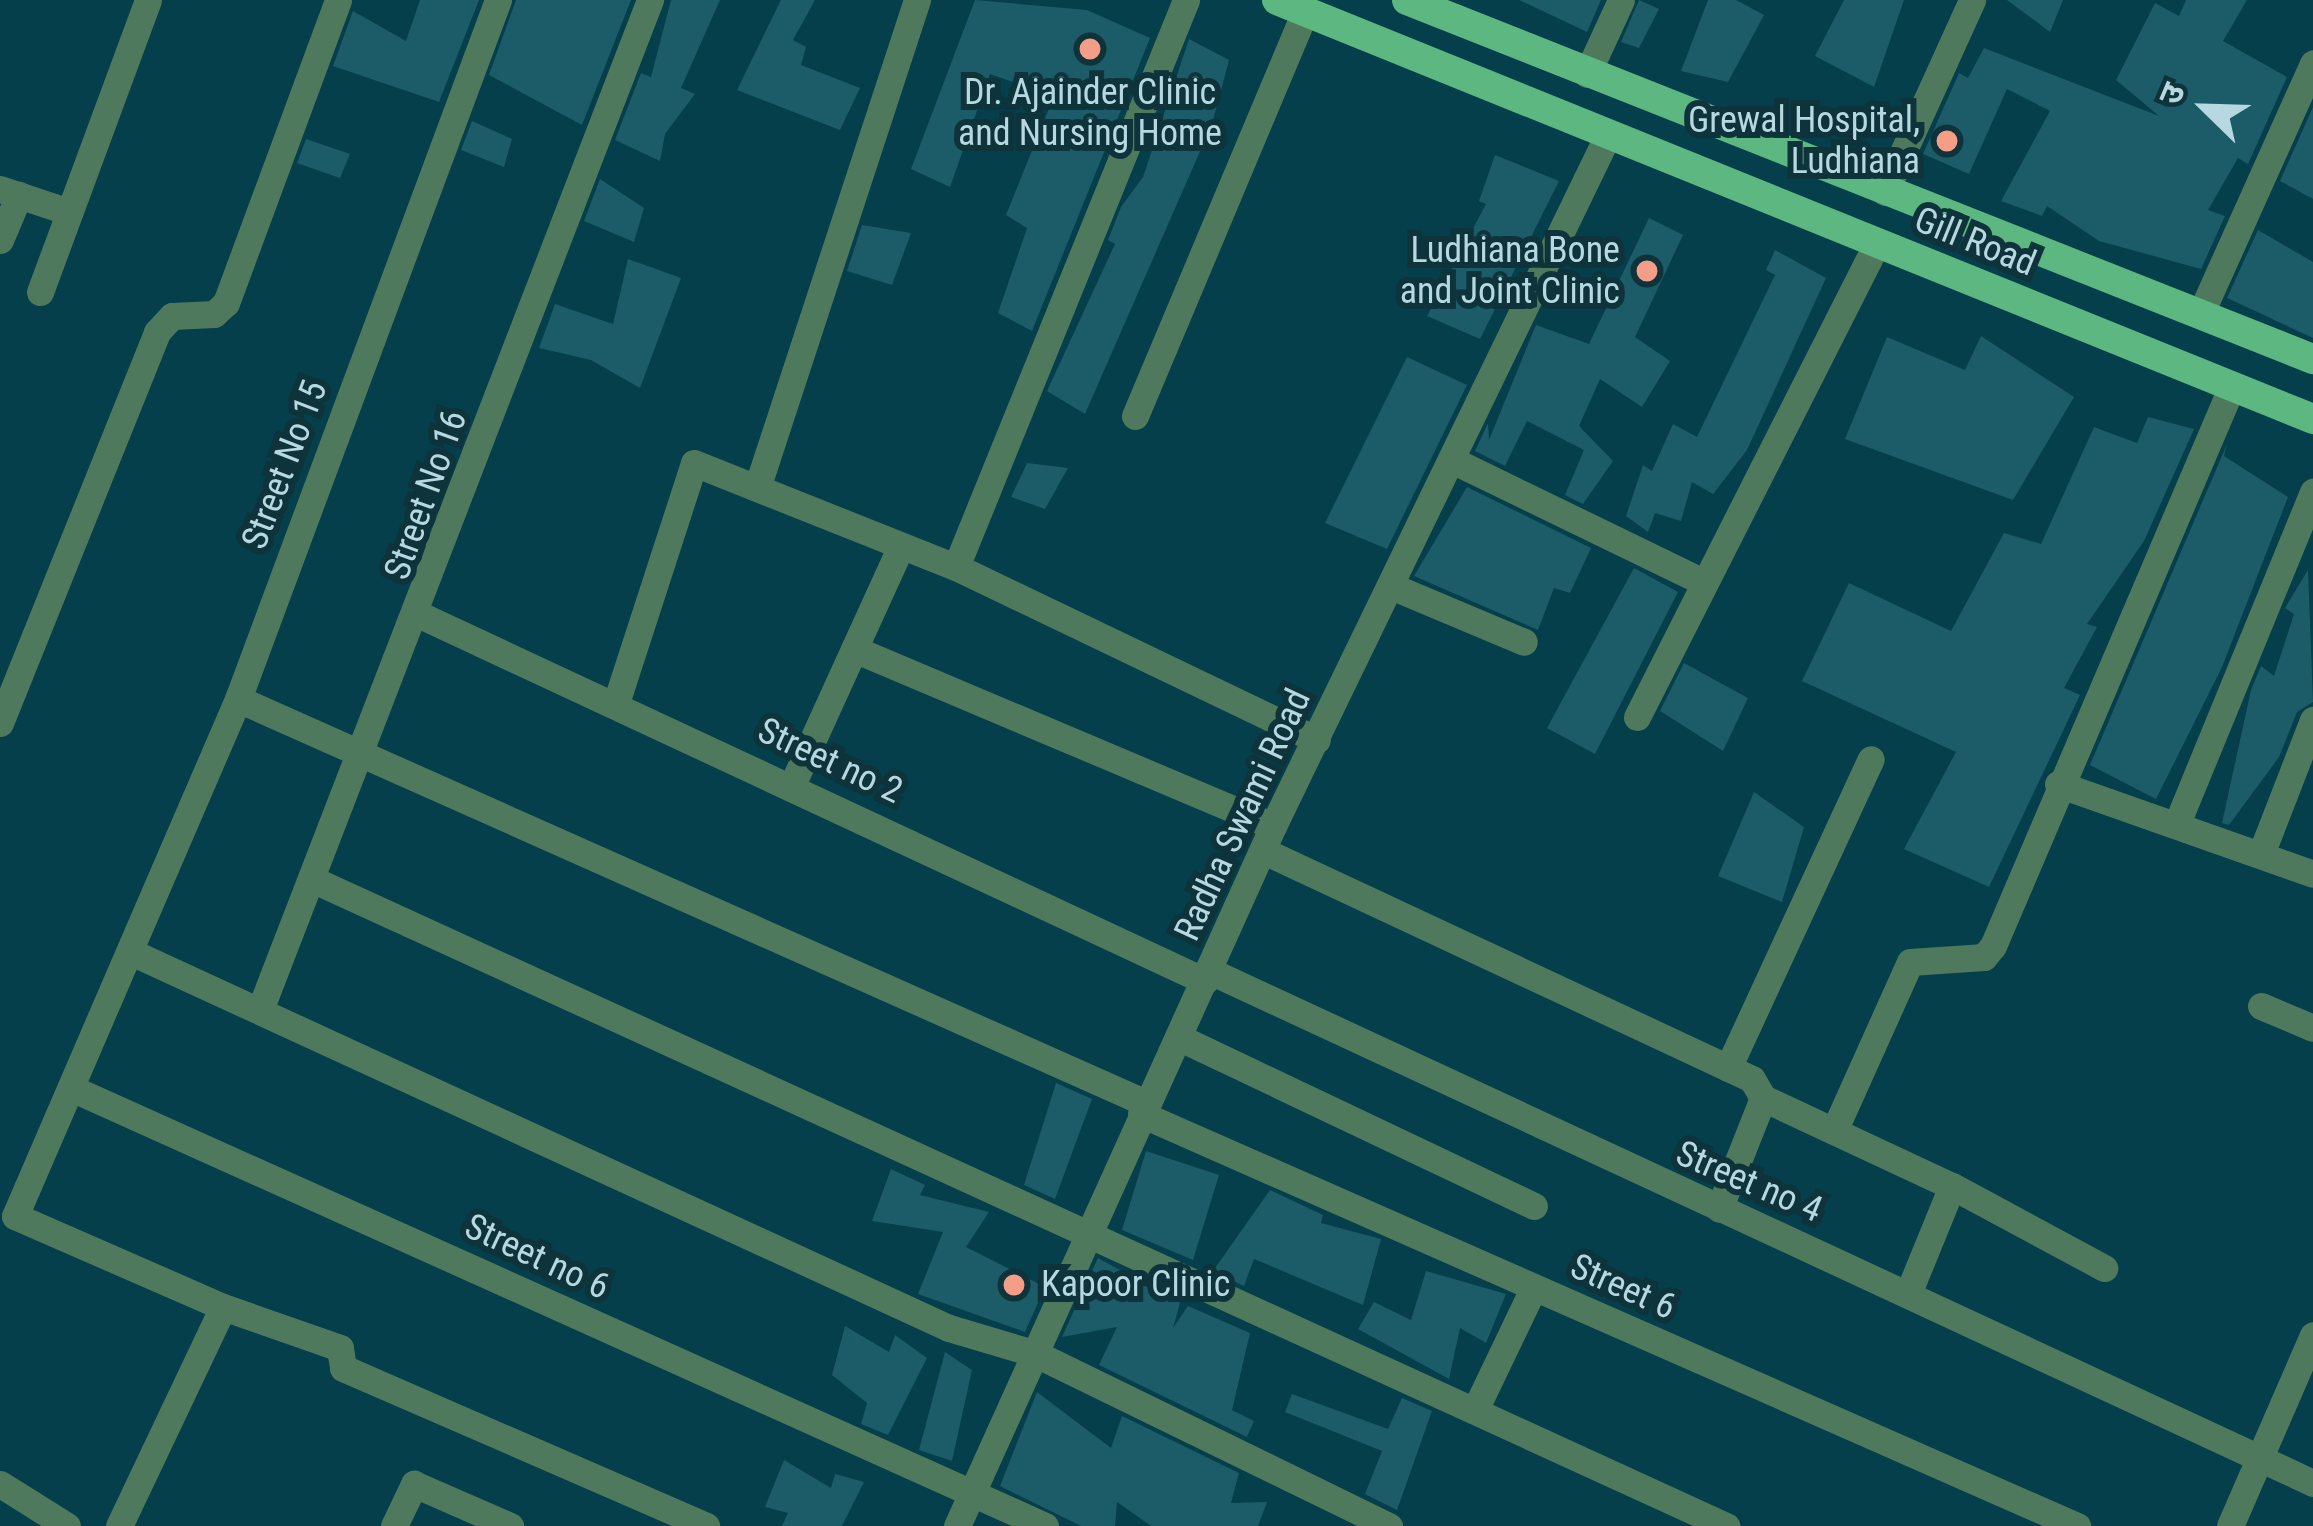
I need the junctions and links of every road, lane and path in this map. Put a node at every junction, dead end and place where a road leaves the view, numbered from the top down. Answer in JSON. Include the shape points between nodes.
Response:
{"nodes":[{"id":1,"x":148,"y":0,"type":"edge"},
{"id":2,"x":338,"y":0,"type":"edge"},
{"id":3,"x":498,"y":0,"type":"edge"},
{"id":4,"x":650,"y":0,"type":"edge"},
{"id":5,"x":917,"y":0,"type":"edge"},
{"id":6,"x":1186,"y":0,"type":"edge"},
{"id":7,"x":1407,"y":0,"type":"edge"},
{"id":8,"x":1621,"y":0,"type":"edge"},
{"id":9,"x":1972,"y":0,"type":"edge"},
{"id":10,"x":1291,"y":6,"type":"edge"},
{"id":11,"x":1457,"y":9,"type":"edge"},
{"id":12,"x":2313,"y":63,"type":"edge"},
{"id":13,"x":1587,"y":74,"type":"junction"},
{"id":14,"x":1606,"y":139,"type":"junction"},
{"id":15,"x":1886,"y":191,"type":"junction"},
{"id":16,"x":10,"y":192,"type":"edge"},
{"id":17,"x":69,"y":212,"type":"junction"},
{"id":18,"x":0,"y":240,"type":"edge"},
{"id":19,"x":1876,"y":245,"type":"junction"},
{"id":20,"x":40,"y":292,"type":"dead end"},
{"id":21,"x":2200,"y":315,"type":"junction"},
{"id":22,"x":2313,"y":359,"type":"edge"},
{"id":23,"x":2232,"y":386,"type":"junction"},
{"id":24,"x":1135,"y":416,"type":"dead end"},
{"id":25,"x":2313,"y":418,"type":"edge"},
{"id":26,"x":1453,"y":460,"type":"junction"},
{"id":27,"x":757,"y":488,"type":"junction"},
{"id":28,"x":2313,"y":492,"type":"edge"},
{"id":29,"x":902,"y":546,"type":"junction"},
{"id":30,"x":956,"y":567,"type":"junction"},
{"id":31,"x":1699,"y":580,"type":"junction"},
{"id":32,"x":1391,"y":586,"type":"junction"},
{"id":33,"x":420,"y":614,"type":"junction"},
{"id":34,"x":1524,"y":642,"type":"dead end"},
{"id":35,"x":854,"y":650,"type":"junction"},
{"id":36,"x":238,"y":698,"type":"junction"},
{"id":37,"x":616,"y":703,"type":"junction"},
{"id":38,"x":1636,"y":717,"type":"dead end"},
{"id":39,"x":2313,"y":720,"type":"edge"},
{"id":40,"x":0,"y":723,"type":"edge"},
{"id":41,"x":1317,"y":740,"type":"junction"},
{"id":42,"x":368,"y":749,"type":"junction"},
{"id":43,"x":1870,"y":759,"type":"dead end"},
{"id":44,"x":793,"y":783,"type":"junction"},
{"id":45,"x":2058,"y":784,"type":"junction"},
{"id":46,"x":2178,"y":821,"type":"junction"},
{"id":47,"x":1271,"y":840,"type":"junction"},
{"id":48,"x":2261,"y":854,"type":"junction"},
{"id":49,"x":2313,"y":874,"type":"edge"},
{"id":50,"x":316,"y":880,"type":"junction"},
{"id":51,"x":131,"y":952,"type":"junction"},
{"id":52,"x":1208,"y":976,"type":"junction"},
{"id":53,"x":2261,"y":1006,"type":"dead end"},
{"id":54,"x":260,"y":1010,"type":"junction"},
{"id":55,"x":2313,"y":1028,"type":"edge"},
{"id":56,"x":1178,"y":1037,"type":"junction"},
{"id":57,"x":1728,"y":1068,"type":"junction"},
{"id":58,"x":71,"y":1088,"type":"junction"},
{"id":59,"x":1763,"y":1098,"type":"junction"},
{"id":60,"x":1143,"y":1108,"type":"junction"},
{"id":61,"x":1834,"y":1131,"type":"junction"},
{"id":62,"x":1952,"y":1186,"type":"junction"},
{"id":63,"x":1534,"y":1206,"type":"dead end"},
{"id":64,"x":1719,"y":1209,"type":"junction"},
{"id":65,"x":7,"y":1217,"type":"edge"},
{"id":66,"x":1088,"y":1234,"type":"junction"},
{"id":67,"x":2104,"y":1268,"type":"dead end"},
{"id":68,"x":1534,"y":1286,"type":"junction"},
{"id":69,"x":1910,"y":1289,"type":"junction"},
{"id":70,"x":223,"y":1307,"type":"junction"},
{"id":71,"x":2313,"y":1335,"type":"edge"},
{"id":72,"x":1036,"y":1354,"type":"junction"},
{"id":73,"x":1475,"y":1410,"type":"junction"},
{"id":74,"x":2259,"y":1459,"type":"junction"},
{"id":75,"x":2313,"y":1483,"type":"edge"},
{"id":76,"x":0,"y":1484,"type":"edge"},
{"id":77,"x":973,"y":1492,"type":"junction"},
{"id":78,"x":68,"y":1526,"type":"edge"},
{"id":79,"x":119,"y":1526,"type":"edge"},
{"id":80,"x":394,"y":1526,"type":"edge"},
{"id":81,"x":510,"y":1526,"type":"edge"},
{"id":82,"x":706,"y":1526,"type":"edge"},
{"id":83,"x":957,"y":1526,"type":"edge"},
{"id":84,"x":1045,"y":1526,"type":"edge"},
{"id":85,"x":1389,"y":1526,"type":"edge"},
{"id":86,"x":1726,"y":1526,"type":"edge"},
{"id":87,"x":2077,"y":1526,"type":"edge"},
{"id":88,"x":2230,"y":1526,"type":"edge"}],
"edges":[{"from":1,"to":17,"type":"street"},
{"from":2,"to":40,"type":"street","via":[[226,303],[214,314],[172,316],[157,332]]},
{"from":3,"to":36,"type":"street","name":"Street No 15"},
{"from":4,"to":33,"type":"street","name":"Street No 16"},
{"from":5,"to":27,"type":"street"},
{"from":6,"to":30,"type":"street"},
{"from":7,"to":11,"type":"main road","name":"Gill Road"},
{"from":8,"to":13,"type":"street"},
{"from":9,"to":15,"type":"street"},
{"from":10,"to":14,"type":"main road","name":"Gill Road"},
{"from":10,"to":24,"type":"street"},
{"from":11,"to":13,"type":"main road","name":"Gill Road"},
{"from":12,"to":21,"type":"street"},
{"from":13,"to":15,"type":"main road","name":"Gill Road"},
{"from":14,"to":19,"type":"main road","name":"Gill Road"},
{"from":14,"to":26,"type":"street","name":"Radha Swami Road"},
{"from":15,"to":21,"type":"main road","name":"Gill Road"},
{"from":16,"to":17,"type":"street"},
{"from":16,"to":18,"type":"street"},
{"from":17,"to":20,"type":"street"},
{"from":19,"to":23,"type":"main road","name":"Gill Road"},
{"from":19,"to":31,"type":"street"},
{"from":21,"to":22,"type":"main road","name":"Gill Road"},
{"from":23,"to":25,"type":"main road","name":"Gill Road"},
{"from":23,"to":45,"type":"street"},
{"from":26,"to":31,"type":"street"},
{"from":26,"to":32,"type":"street","name":"Radha Swami Road"},
{"from":27,"to":29,"type":"street"},
{"from":27,"to":37,"type":"street","via":[[694,463]]},
{"from":28,"to":46,"type":"street"},
{"from":29,"to":30,"type":"street"},
{"from":29,"to":35,"type":"street"},
{"from":30,"to":41,"type":"street"},
{"from":31,"to":38,"type":"street"},
{"from":32,"to":34,"type":"street"},
{"from":32,"to":41,"type":"street","name":"Radha Swami Road"},
{"from":33,"to":37,"type":"street","name":"Street no 2"},
{"from":33,"to":42,"type":"street","name":"Street No 16"},
{"from":35,"to":44,"type":"street"},
{"from":35,"to":47,"type":"street"},
{"from":36,"to":42,"type":"street","name":"Street 6"},
{"from":36,"to":51,"type":"street","name":"Street No 15"},
{"from":37,"to":44,"type":"street","name":"Street no 2"},
{"from":39,"to":48,"type":"street"},
{"from":41,"to":47,"type":"street","name":"Radha Swami Road"},
{"from":42,"to":50,"type":"street","name":"Street No 16"},
{"from":42,"to":60,"type":"street","name":"Street 6"},
{"from":43,"to":57,"type":"street"},
{"from":44,"to":52,"type":"street","name":"Street no 2"},
{"from":45,"to":46,"type":"street"},
{"from":45,"to":61,"type":"street","via":[[1994,946],[1984,957],[1910,962]]},
{"from":46,"to":48,"type":"street"},
{"from":47,"to":52,"type":"street","name":"Radha Swami Road"},
{"from":47,"to":57,"type":"street"},
{"from":48,"to":49,"type":"street"},
{"from":50,"to":54,"type":"street","name":"Street No 16"},
{"from":50,"to":66,"type":"street"},
{"from":51,"to":54,"type":"street"},
{"from":51,"to":58,"type":"street","name":"Street No 15"},
{"from":52,"to":56,"type":"street","name":"Radha Swami Road"},
{"from":52,"to":64,"type":"street","name":"Street no 4"},
{"from":53,"to":55,"type":"street"},
{"from":54,"to":72,"type":"street","via":[[949,1328]]},
{"from":56,"to":60,"type":"street","name":"Radha Swami Road"},
{"from":56,"to":63,"type":"street"},
{"from":57,"to":59,"type":"street"},
{"from":58,"to":65,"type":"street","name":"Street No 15"},
{"from":58,"to":77,"type":"street","name":"Street no 6"},
{"from":59,"to":61,"type":"street"},
{"from":59,"to":64,"type":"street"},
{"from":60,"to":66,"type":"street","name":"Radha Swami Road"},
{"from":60,"to":68,"type":"street","name":"Street 6"},
{"from":61,"to":62,"type":"street"},
{"from":62,"to":67,"type":"street"},
{"from":62,"to":69,"type":"street"},
{"from":64,"to":69,"type":"street","name":"Street no 4"},
{"from":65,"to":70,"type":"street"},
{"from":66,"to":72,"type":"street","name":"Radha Swami Road"},
{"from":66,"to":73,"type":"street"},
{"from":68,"to":73,"type":"street"},
{"from":68,"to":87,"type":"street","name":"Street 6"},
{"from":69,"to":74,"type":"street","name":"Street no 4"},
{"from":70,"to":79,"type":"street"},
{"from":70,"to":82,"type":"street","via":[[340,1348],[343,1368]]},
{"from":71,"to":74,"type":"street"},
{"from":72,"to":77,"type":"street","name":"Radha Swami Road"},
{"from":72,"to":85,"type":"street"},
{"from":73,"to":86,"type":"street"},
{"from":74,"to":75,"type":"street","name":"Street no 4"},
{"from":74,"to":88,"type":"street"},
{"from":76,"to":78,"type":"street"},
{"from":77,"to":83,"type":"street","name":"Radha Swami Road"},
{"from":77,"to":84,"type":"street","name":"Street no 6"},
{"from":80,"to":81,"type":"street","via":[[414,1484]]}]}
